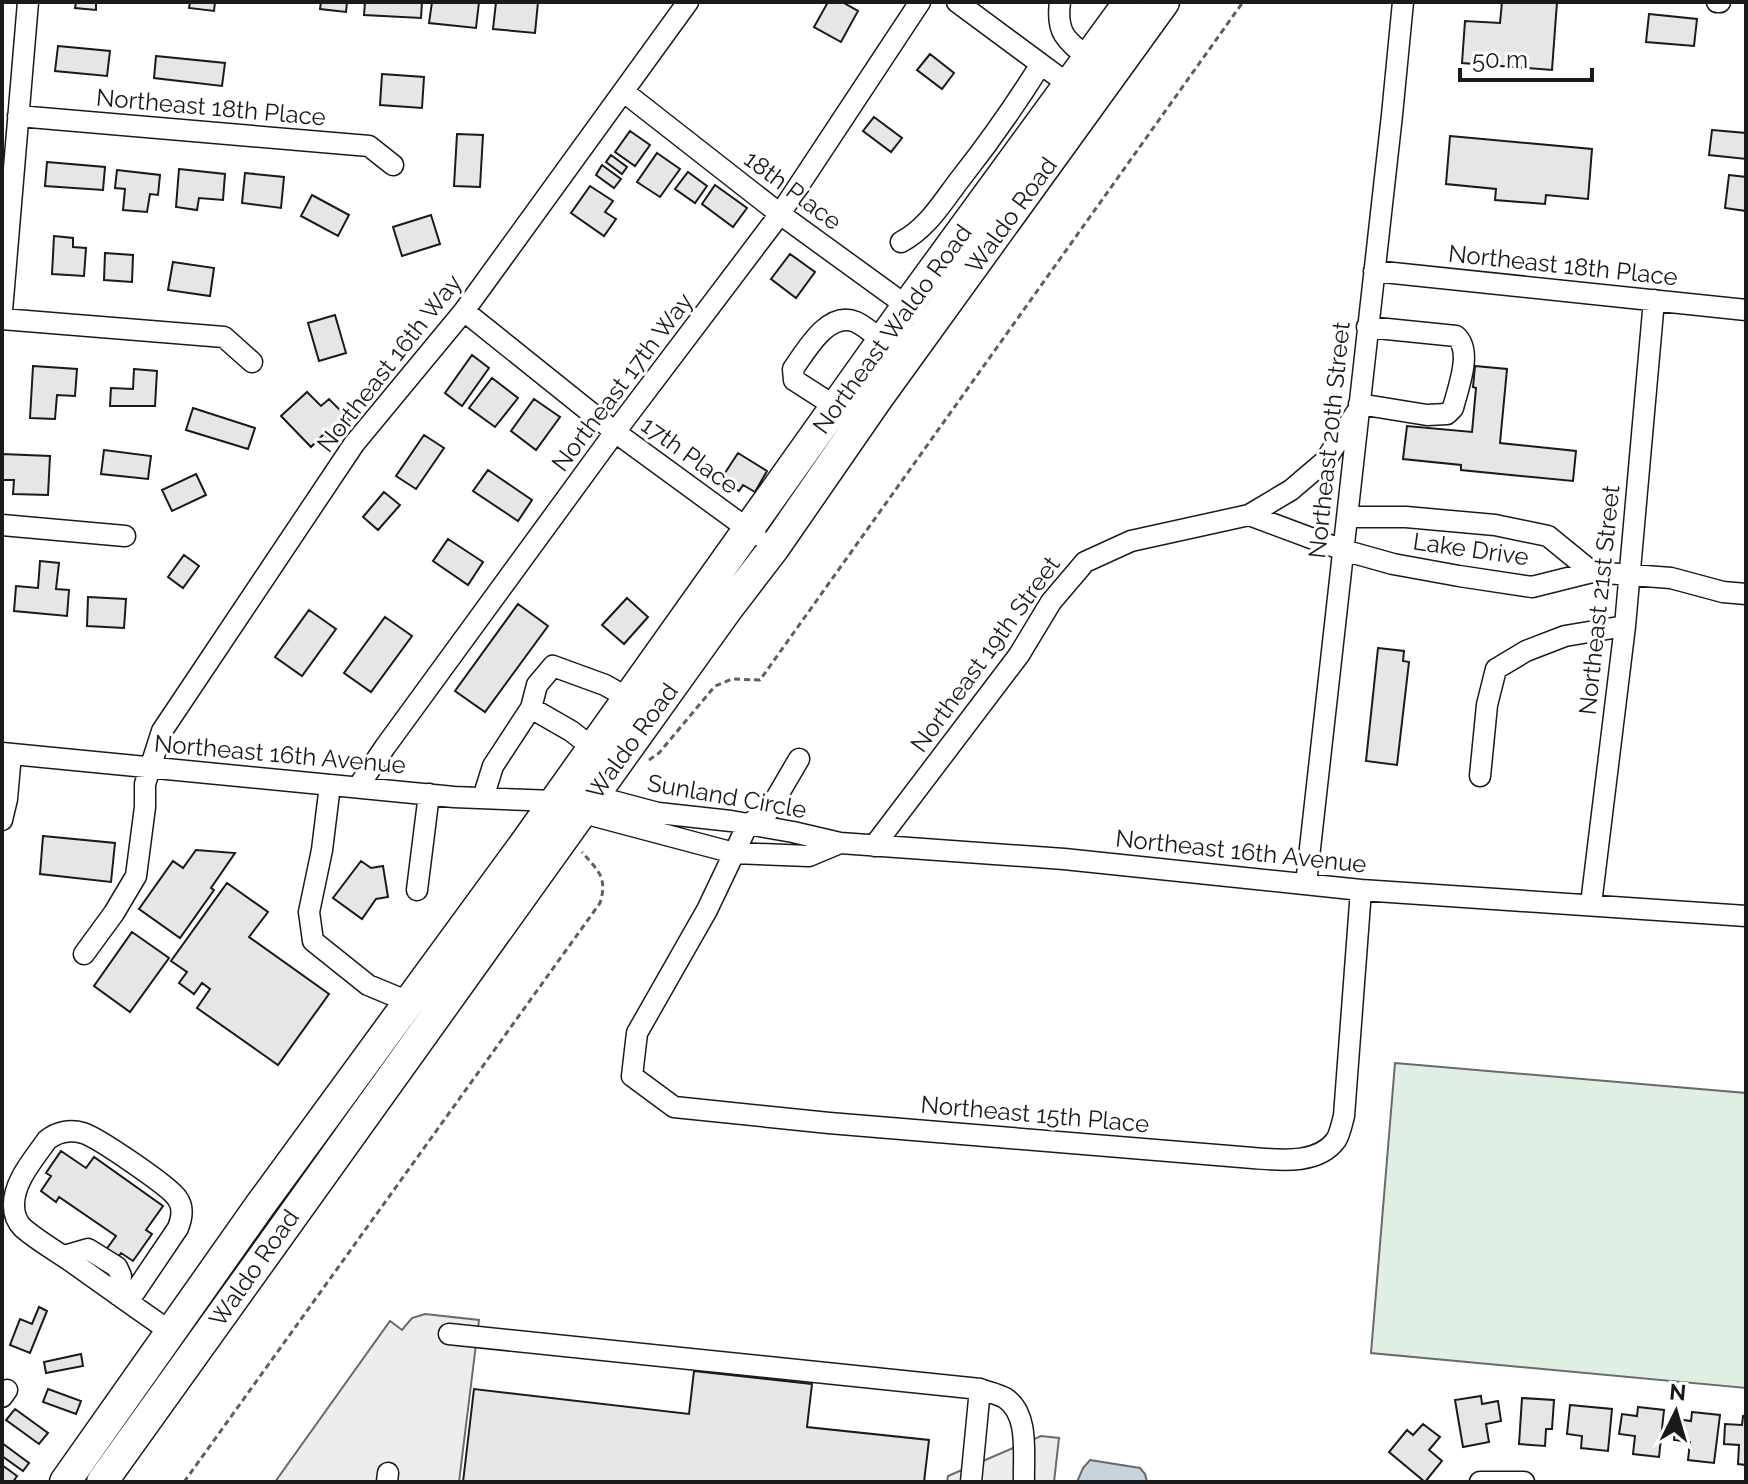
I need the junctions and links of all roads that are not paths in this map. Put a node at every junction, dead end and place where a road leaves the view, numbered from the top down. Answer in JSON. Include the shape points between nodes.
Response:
{"nodes":[{"id":1,"x":28,"y":2,"type":"edge"},
{"id":2,"x":688,"y":2,"type":"edge"},
{"id":3,"x":920,"y":2,"type":"edge"},
{"id":4,"x":957,"y":2,"type":"edge"},
{"id":5,"x":1060,"y":2,"type":"edge"},
{"id":6,"x":1164,"y":2,"type":"edge"},
{"id":7,"x":1403,"y":2,"type":"edge"},
{"id":8,"x":1123,"y":4,"type":"edge"},
{"id":9,"x":1089,"y":58,"type":"junction"},
{"id":10,"x":1041,"y":64,"type":"junction"},
{"id":11,"x":624,"y":92,"type":"junction"},
{"id":12,"x":1080,"y":94,"type":"junction"},
{"id":13,"x":18,"y":116,"type":"junction"},
{"id":14,"x":393,"y":165,"type":"dead end"},
{"id":15,"x":780,"y":214,"type":"junction"},
{"id":16,"x":901,"y":242,"type":"dead end"},
{"id":17,"x":1374,"y":271,"type":"junction"},
{"id":18,"x":1654,"y":300,"type":"junction"},
{"id":19,"x":907,"y":306,"type":"junction"},
{"id":20,"x":1746,"y":310,"type":"edge"},
{"id":21,"x":2,"y":311,"type":"edge"},
{"id":22,"x":464,"y":311,"type":"junction"},
{"id":23,"x":2,"y":319,"type":"edge"},
{"id":24,"x":933,"y":325,"type":"junction"},
{"id":25,"x":1367,"y":327,"type":"junction"},
{"id":26,"x":883,"y":340,"type":"junction"},
{"id":27,"x":252,"y":362,"type":"dead end"},
{"id":28,"x":836,"y":407,"type":"junction"},
{"id":29,"x":1358,"y":407,"type":"junction"},
{"id":30,"x":615,"y":432,"type":"junction"},
{"id":31,"x":1249,"y":515,"type":"junction"},
{"id":32,"x":1347,"y":517,"type":"junction"},
{"id":33,"x":2,"y":525,"type":"edge"},
{"id":34,"x":749,"y":530,"type":"junction"},
{"id":35,"x":125,"y":536,"type":"dead end"},
{"id":36,"x":774,"y":548,"type":"junction"},
{"id":37,"x":1343,"y":550,"type":"junction"},
{"id":38,"x":1592,"y":572,"type":"junction"},
{"id":39,"x":1628,"y":574,"type":"junction"},
{"id":40,"x":1746,"y":594,"type":"edge"},
{"id":41,"x":1625,"y":626,"type":"junction"},
{"id":42,"x":656,"y":658,"type":"joint"},
{"id":43,"x":628,"y":698,"type":"junction"},
{"id":44,"x":531,"y":708,"type":"junction"},
{"id":45,"x":593,"y":748,"type":"junction"},
{"id":46,"x":7,"y":754,"type":"edge"},
{"id":47,"x":799,"y":759,"type":"dead end"},
{"id":48,"x":149,"y":767,"type":"junction"},
{"id":49,"x":1480,"y":776,"type":"dead end"},
{"id":50,"x":330,"y":785,"type":"junction"},
{"id":51,"x":358,"y":787,"type":"junction"},
{"id":52,"x":429,"y":794,"type":"junction"},
{"id":53,"x":483,"y":798,"type":"junction"},
{"id":54,"x":576,"y":803,"type":"junction"},
{"id":55,"x":2,"y":820,"type":"edge"},
{"id":56,"x":748,"y":824,"type":"junction"},
{"id":57,"x":840,"y":843,"type":"junction"},
{"id":58,"x":874,"y":846,"type":"junction"},
{"id":59,"x":734,"y":853,"type":"junction"},
{"id":60,"x":1306,"y":884,"type":"junction"},
{"id":61,"x":417,"y":890,"type":"dead end"},
{"id":62,"x":1361,"y":890,"type":"junction"},
{"id":63,"x":1591,"y":904,"type":"junction"},
{"id":64,"x":1746,"y":916,"type":"edge"},
{"id":65,"x":84,"y":954,"type":"dead end"},
{"id":66,"x":409,"y":1002,"type":"junction"},
{"id":67,"x":123,"y":1299,"type":"junction"},
{"id":68,"x":171,"y":1332,"type":"junction"},
{"id":69,"x":449,"y":1334,"type":"dead end"},
{"id":70,"x":980,"y":1389,"type":"junction"},
{"id":71,"x":65,"y":1482,"type":"edge"},
{"id":72,"x":102,"y":1482,"type":"edge"},
{"id":73,"x":971,"y":1482,"type":"edge"},
{"id":74,"x":1024,"y":1482,"type":"edge"},
{"id":75,"x":1480,"y":1482,"type":"edge"},
{"id":76,"x":1524,"y":1482,"type":"edge"}],
"edges":[{"from":1,"to":13,"type":"street"},
{"from":2,"to":11,"type":"street","name":"Northeast 16th Way"},
{"from":3,"to":15,"type":"street","name":"Northeast 17th Way"},
{"from":4,"to":10,"type":"street"},
{"from":5,"to":9,"type":"street","via":[[1058,22],[1071,44]]},
{"from":6,"to":12,"type":"highway","name":"Waldo Road"},
{"from":7,"to":17,"type":"street","name":"Northeast 20th Street"},
{"from":8,"to":9,"type":"highway","name":"Northeast Waldo Road"},
{"from":9,"to":12,"type":"highway","name":"Northeast Waldo Road"},
{"from":10,"to":12,"type":"street"},
{"from":10,"to":16,"type":"street","via":[[931,218]]},
{"from":11,"to":15,"type":"street","name":"18th Place"},
{"from":11,"to":22,"type":"street","name":"Northeast 16th Way"},
{"from":12,"to":19,"type":"highway","name":"Northeast Waldo Road"},
{"from":12,"to":24,"type":"highway","name":"Waldo Road"},
{"from":13,"to":14,"type":"street","name":"Northeast 18th Place","via":[[369,146]]},
{"from":13,"to":21,"type":"street"},
{"from":15,"to":19,"type":"street","name":"18th Place"},
{"from":15,"to":30,"type":"street","name":"Northeast 17th Way"},
{"from":17,"to":18,"type":"street","name":"Northeast 18th Place"},
{"from":17,"to":25,"type":"street","name":"Northeast 20th Street"},
{"from":18,"to":20,"type":"street","name":"Northeast 18th Place"},
{"from":18,"to":39,"type":"street","name":"Northeast 21st Street"},
{"from":19,"to":24,"type":"street","name":"18th Place"},
{"from":19,"to":26,"type":"highway","name":"Northeast Waldo Road"},
{"from":22,"to":30,"type":"street","name":"17th Place"},
{"from":22,"to":48,"type":"street","name":"Northeast 16th Way","via":[[354,444],[162,731]]},
{"from":23,"to":27,"type":"street","via":[[224,337]]},
{"from":24,"to":36,"type":"highway","name":"Waldo Road"},
{"from":25,"to":29,"type":"street","name":"Northeast 20th Street"},
{"from":25,"to":29,"type":"street","via":[[1456,336],[1465,351],[1453,408],[1447,414]]},
{"from":26,"to":28,"type":"highway","name":"Northeast Waldo Road"},
{"from":26,"to":28,"type":"street","via":[[855,322],[840,320],[805,351],[793,369],[794,380]]},
{"from":28,"to":34,"type":"highway","name":"Northeast Waldo Road"},
{"from":29,"to":31,"type":"street","name":"Northeast 19th Street","via":[[1325,461]]},
{"from":29,"to":32,"type":"street","name":"Northeast 20th Street"},
{"from":30,"to":34,"type":"street","name":"17th Place"},
{"from":30,"to":51,"type":"street","name":"Northeast 17th Way"},
{"from":31,"to":37,"type":"street","name":"Lake Drive"},
{"from":31,"to":58,"type":"street","name":"Northeast 19th Street","via":[[1131,541],[1085,562]]},
{"from":32,"to":37,"type":"street","name":"Northeast 20th Street"},
{"from":32,"to":38,"type":"street","via":[[1508,527],[1548,536]]},
{"from":33,"to":35,"type":"street"},
{"from":34,"to":36,"type":"street","name":"17th Place"},
{"from":34,"to":42,"type":"highway","name":"Northeast Waldo Road"},
{"from":36,"to":54,"type":"highway","name":"Waldo Road"},
{"from":37,"to":38,"type":"street","name":"Lake Drive","via":[[1393,564],[1532,587]]},
{"from":37,"to":60,"type":"street","name":"Northeast 20th Street"},
{"from":38,"to":39,"type":"street","name":"Lake Drive"},
{"from":39,"to":40,"type":"street","name":"Lake Drive"},
{"from":39,"to":41,"type":"street","name":"Northeast 21st Street"},
{"from":41,"to":49,"type":"street","via":[[1565,636],[1496,669]]},
{"from":41,"to":63,"type":"street","name":"Northeast 21st Street"},
{"from":42,"to":43,"type":"highway","name":"Waldo Road"},
{"from":43,"to":44,"type":"street","via":[[553,666],[537,685]]},
{"from":43,"to":45,"type":"highway","name":"Waldo Road"},
{"from":44,"to":45,"type":"street"},
{"from":44,"to":53,"type":"street","via":[[493,766]]},
{"from":45,"to":54,"type":"highway","name":"Waldo Road"},
{"from":46,"to":48,"type":"street","name":"Northeast 16th Avenue"},
{"from":46,"to":55,"type":"street"},
{"from":47,"to":56,"type":"street","via":[[768,812]]},
{"from":48,"to":50,"type":"street","name":"Northeast 16th Avenue"},
{"from":48,"to":65,"type":"street","name":"Northeast 16th Way","via":[[136,876]]},
{"from":50,"to":51,"type":"street","name":"Northeast 16th Avenue"},
{"from":50,"to":66,"type":"street","via":[[309,912],[313,941],[368,985]]},
{"from":51,"to":52,"type":"street","name":"Northeast 16th Avenue"},
{"from":52,"to":53,"type":"street","name":"Northeast 16th Avenue"},
{"from":52,"to":61,"type":"street"},
{"from":53,"to":54,"type":"street","name":"Northeast 16th Avenue"},
{"from":54,"to":56,"type":"street","name":"Sunland Circle"},
{"from":54,"to":59,"type":"street","name":"Sunland Circle"},
{"from":54,"to":66,"type":"highway","name":"Waldo Road"},
{"from":54,"to":72,"type":"highway","name":"Waldo Road"},
{"from":56,"to":57,"type":"street","name":"Sunland Circle"},
{"from":56,"to":59,"type":"street"},
{"from":57,"to":58,"type":"street","name":"Northeast 16th Avenue"},
{"from":57,"to":59,"type":"street","name":"Northeast 16th Avenue","via":[[809,856]]},
{"from":58,"to":60,"type":"street","name":"Northeast 16th Avenue"},
{"from":59,"to":62,"type":"street","name":"Northeast 15th Place","via":[[637,1033],[632,1076],[674,1107],[1288,1161],[1316,1155],[1336,1140],[1344,1116]]},
{"from":60,"to":62,"type":"street","name":"Northeast 16th Avenue"},
{"from":62,"to":63,"type":"street","name":"Northeast 16th Avenue"},
{"from":63,"to":64,"type":"street","name":"Northeast 16th Avenue"},
{"from":66,"to":68,"type":"highway","name":"Waldo Road"},
{"from":67,"to":67,"type":"street","via":[[16,1219],[16,1189],[54,1134],[75,1132],[95,1139],[171,1191],[181,1205],[178,1228]]},
{"from":67,"to":68,"type":"street"},
{"from":68,"to":71,"type":"highway","name":"Waldo Road"},
{"from":69,"to":70,"type":"street"},
{"from":70,"to":73,"type":"street"},
{"from":70,"to":74,"type":"street","via":[[1006,1399],[1020,1414]]},
{"from":75,"to":76,"type":"street"}]}
